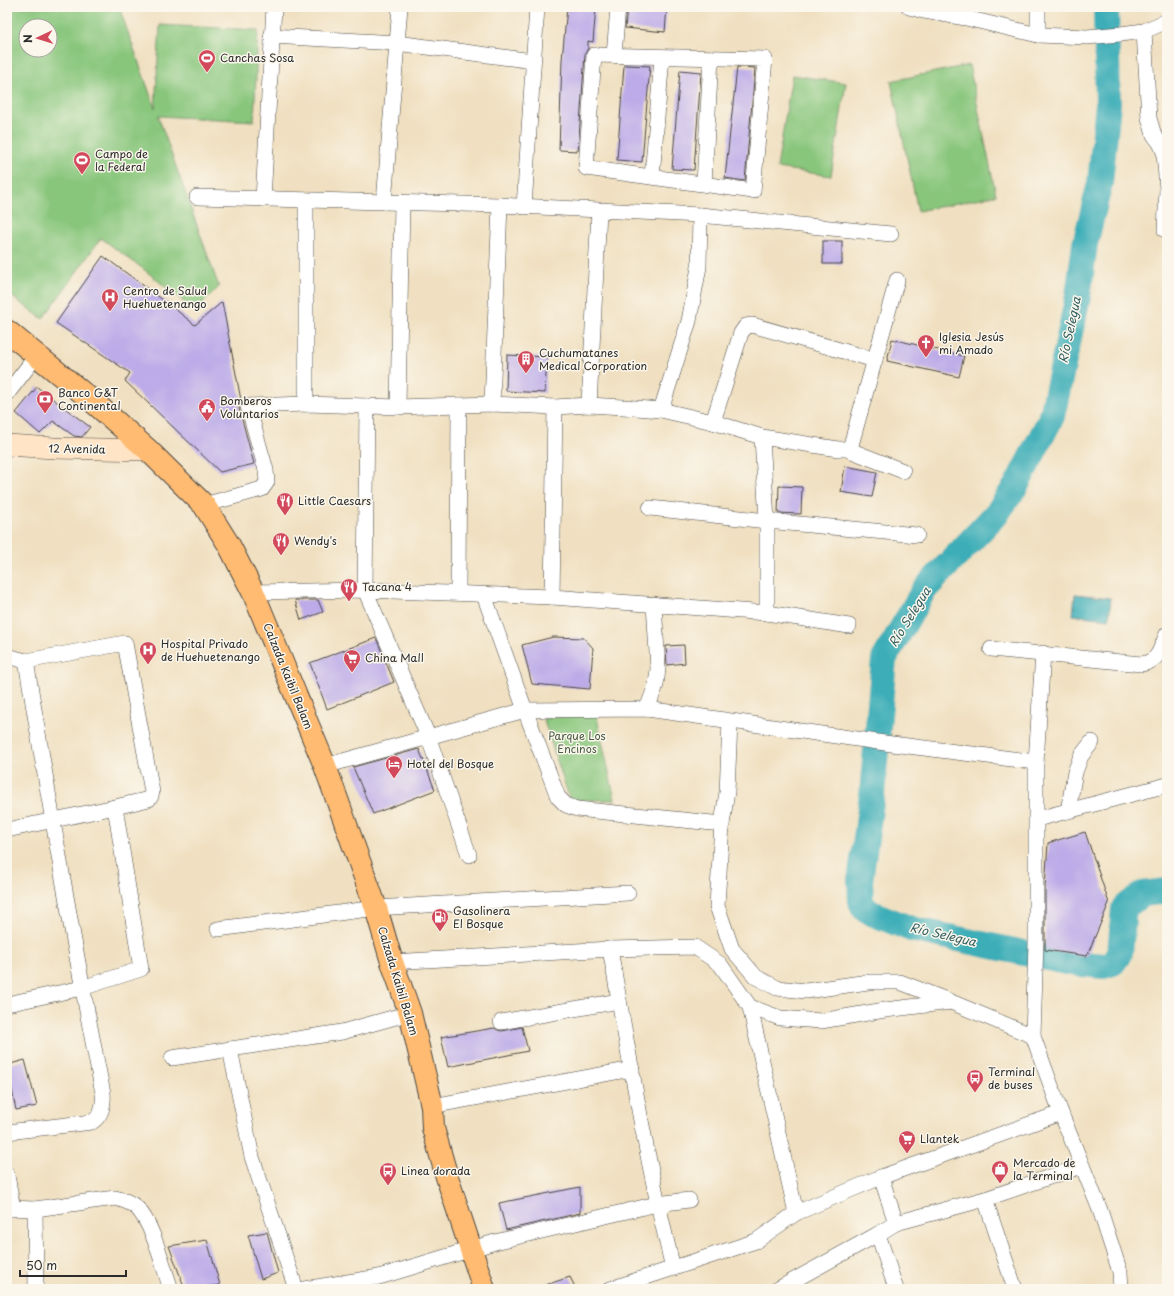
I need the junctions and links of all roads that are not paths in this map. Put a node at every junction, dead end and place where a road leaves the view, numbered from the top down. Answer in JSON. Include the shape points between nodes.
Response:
{"nodes":[{"id":1,"x":274,"y":7,"type":"edge"},
{"id":2,"x":400,"y":7,"type":"edge"},
{"id":3,"x":537,"y":7,"type":"edge"},
{"id":4,"x":618,"y":7,"type":"edge"},
{"id":5,"x":909,"y":7,"type":"edge"},
{"id":6,"x":1038,"y":7,"type":"edge"},
{"id":7,"x":1167,"y":21,"type":"edge"},
{"id":8,"x":1144,"y":31,"type":"junction"},
{"id":9,"x":1038,"y":35,"type":"junction"},
{"id":10,"x":271,"y":36,"type":"junction"},
{"id":11,"x":396,"y":43,"type":"junction"},
{"id":12,"x":614,"y":55,"type":"junction"},
{"id":13,"x":662,"y":57,"type":"junction"},
{"id":14,"x":711,"y":58,"type":"junction"},
{"id":15,"x":533,"y":61,"type":"junction"},
{"id":16,"x":652,"y":177,"type":"junction"},
{"id":17,"x":704,"y":184,"type":"junction"},
{"id":18,"x":1167,"y":189,"type":"edge"},
{"id":19,"x":197,"y":197,"type":"dead end"},
{"id":20,"x":262,"y":199,"type":"junction"},
{"id":21,"x":306,"y":200,"type":"junction"},
{"id":22,"x":384,"y":202,"type":"junction"},
{"id":23,"x":402,"y":203,"type":"junction"},
{"id":24,"x":500,"y":205,"type":"junction"},
{"id":25,"x":524,"y":207,"type":"junction"},
{"id":26,"x":599,"y":211,"type":"junction"},
{"id":27,"x":700,"y":215,"type":"junction"},
{"id":28,"x":1165,"y":230,"type":"dead end"},
{"id":29,"x":891,"y":234,"type":"dead end"},
{"id":30,"x":897,"y":280,"type":"dead end"},
{"id":31,"x":7,"y":331,"type":"edge"},
{"id":32,"x":37,"y":355,"type":"junction"},
{"id":33,"x":874,"y":360,"type":"junction"},
{"id":34,"x":7,"y":394,"type":"edge"},
{"id":35,"x":306,"y":404,"type":"junction"},
{"id":36,"x":492,"y":404,"type":"junction"},
{"id":37,"x":459,"y":405,"type":"junction"},
{"id":38,"x":589,"y":405,"type":"junction"},
{"id":39,"x":367,"y":406,"type":"junction"},
{"id":40,"x":398,"y":407,"type":"junction"},
{"id":41,"x":555,"y":407,"type":"junction"},
{"id":42,"x":660,"y":410,"type":"junction"},
{"id":43,"x":713,"y":422,"type":"junction"},
{"id":44,"x":762,"y":437,"type":"junction"},
{"id":45,"x":7,"y":445,"type":"edge"},
{"id":46,"x":847,"y":449,"type":"junction"},
{"id":47,"x":148,"y":450,"type":"junction"},
{"id":48,"x":903,"y":471,"type":"dead end"},
{"id":49,"x":204,"y":506,"type":"junction"},
{"id":50,"x":650,"y":508,"type":"dead end"},
{"id":51,"x":767,"y":521,"type":"junction"},
{"id":52,"x":917,"y":535,"type":"dead end"},
{"id":53,"x":365,"y":590,"type":"junction"},
{"id":54,"x":253,"y":592,"type":"junction"},
{"id":55,"x":458,"y":593,"type":"junction"},
{"id":56,"x":484,"y":595,"type":"junction"},
{"id":57,"x":552,"y":597,"type":"junction"},
{"id":58,"x":654,"y":604,"type":"junction"},
{"id":59,"x":767,"y":613,"type":"junction"},
{"id":60,"x":849,"y":626,"type":"dead end"},
{"id":61,"x":1167,"y":634,"type":"edge"},
{"id":62,"x":991,"y":649,"type":"dead end"},
{"id":63,"x":1042,"y":653,"type":"junction"},
{"id":64,"x":7,"y":656,"type":"edge"},
{"id":65,"x":26,"y":661,"type":"junction"},
{"id":66,"x":647,"y":709,"type":"junction"},
{"id":67,"x":525,"y":710,"type":"junction"},
{"id":68,"x":730,"y":722,"type":"junction"},
{"id":69,"x":428,"y":736,"type":"junction"},
{"id":70,"x":1092,"y":742,"type":"dead end"},
{"id":71,"x":1036,"y":762,"type":"junction"},
{"id":72,"x":325,"y":766,"type":"junction"},
{"id":73,"x":1167,"y":786,"type":"edge"},
{"id":74,"x":115,"y":807,"type":"junction"},
{"id":75,"x":1068,"y":811,"type":"junction"},
{"id":76,"x":1037,"y":819,"type":"junction"},
{"id":77,"x":52,"y":820,"type":"junction"},
{"id":78,"x":722,"y":824,"type":"junction"},
{"id":79,"x":7,"y":830,"type":"edge"},
{"id":80,"x":469,"y":855,"type":"dead end"},
{"id":81,"x":628,"y":893,"type":"dead end"},
{"id":82,"x":376,"y":908,"type":"junction"},
{"id":83,"x":218,"y":929,"type":"dead end"},
{"id":84,"x":610,"y":949,"type":"junction"},
{"id":85,"x":392,"y":962,"type":"junction"},
{"id":86,"x":82,"y":988,"type":"junction"},
{"id":87,"x":620,"y":1001,"type":"junction"},
{"id":88,"x":951,"y":1002,"type":"junction"},
{"id":89,"x":7,"y":1004,"type":"edge"},
{"id":90,"x":750,"y":1007,"type":"junction"},
{"id":91,"x":410,"y":1013,"type":"junction"},
{"id":92,"x":501,"y":1022,"type":"dead end"},
{"id":93,"x":1033,"y":1036,"type":"junction"},
{"id":94,"x":230,"y":1049,"type":"junction"},
{"id":95,"x":172,"y":1058,"type":"dead end"},
{"id":96,"x":632,"y":1069,"type":"junction"},
{"id":97,"x":432,"y":1106,"type":"junction"},
{"id":98,"x":1061,"y":1113,"type":"junction"},
{"id":99,"x":7,"y":1132,"type":"edge"},
{"id":100,"x":1082,"y":1166,"type":"junction"},
{"id":101,"x":7,"y":1175,"type":"edge"},
{"id":102,"x":881,"y":1177,"type":"junction"},
{"id":103,"x":985,"y":1199,"type":"junction"},
{"id":104,"x":689,"y":1200,"type":"dead end"},
{"id":105,"x":657,"y":1204,"type":"junction"},
{"id":106,"x":10,"y":1209,"type":"edge"},
{"id":107,"x":35,"y":1209,"type":"junction"},
{"id":108,"x":796,"y":1213,"type":"junction"},
{"id":109,"x":896,"y":1223,"type":"junction"},
{"id":110,"x":878,"y":1234,"type":"junction"},
{"id":111,"x":477,"y":1248,"type":"junction"},
{"id":112,"x":673,"y":1268,"type":"junction"},
{"id":113,"x":381,"y":1283,"type":"edge"},
{"id":114,"x":36,"y":1289,"type":"edge"},
{"id":115,"x":171,"y":1289,"type":"edge"},
{"id":116,"x":296,"y":1289,"type":"edge"},
{"id":117,"x":304,"y":1289,"type":"edge"},
{"id":118,"x":484,"y":1289,"type":"edge"},
{"id":119,"x":500,"y":1289,"type":"edge"},
{"id":120,"x":610,"y":1289,"type":"edge"},
{"id":121,"x":778,"y":1289,"type":"edge"},
{"id":122,"x":896,"y":1289,"type":"edge"},
{"id":123,"x":1015,"y":1289,"type":"edge"},
{"id":124,"x":1120,"y":1289,"type":"edge"}],
"edges":[{"from":1,"to":10,"type":"street"},
{"from":2,"to":11,"type":"street"},
{"from":3,"to":15,"type":"street"},
{"from":4,"to":12,"type":"street"},
{"from":5,"to":9,"type":"street"},
{"from":6,"to":9,"type":"street"},
{"from":7,"to":8,"type":"street"},
{"from":8,"to":9,"type":"street","via":[[1087,37]]},
{"from":8,"to":18,"type":"street","via":[[1149,118],[1154,135],[1164,152]]},
{"from":10,"to":11,"type":"street"},
{"from":10,"to":20,"type":"street"},
{"from":11,"to":15,"type":"street"},
{"from":11,"to":22,"type":"street"},
{"from":12,"to":13,"type":"street"},
{"from":12,"to":16,"type":"street","via":[[594,55],[586,168]]},
{"from":13,"to":14,"type":"street"},
{"from":13,"to":16,"type":"street"},
{"from":14,"to":17,"type":"street"},
{"from":14,"to":17,"type":"street","via":[[765,59],[753,191]]},
{"from":15,"to":25,"type":"street"},
{"from":16,"to":17,"type":"street"},
{"from":18,"to":28,"type":"street"},
{"from":19,"to":20,"type":"street"},
{"from":20,"to":21,"type":"street"},
{"from":21,"to":22,"type":"street"},
{"from":21,"to":35,"type":"street"},
{"from":22,"to":23,"type":"street"},
{"from":23,"to":24,"type":"street"},
{"from":23,"to":40,"type":"street"},
{"from":24,"to":25,"type":"street"},
{"from":24,"to":36,"type":"street"},
{"from":25,"to":26,"type":"street"},
{"from":26,"to":27,"type":"street"},
{"from":26,"to":38,"type":"street"},
{"from":27,"to":29,"type":"street"},
{"from":27,"to":42,"type":"street","via":[[699,267],[689,321]]},
{"from":30,"to":33,"type":"street"},
{"from":31,"to":32,"type":"main road","name":"Calzada Kaibil Balam"},
{"from":32,"to":34,"type":"street"},
{"from":32,"to":47,"type":"main road","name":"Calzada Kaibil Balam"},
{"from":33,"to":43,"type":"street","via":[[752,325],[746,326],[741,333]]},
{"from":33,"to":46,"type":"street","via":[[851,445]]},
{"from":35,"to":39,"type":"street"},
{"from":35,"to":49,"type":"street","via":[[248,406],[267,482],[262,489]]},
{"from":36,"to":37,"type":"street"},
{"from":36,"to":41,"type":"street"},
{"from":37,"to":40,"type":"street"},
{"from":37,"to":55,"type":"street"},
{"from":38,"to":41,"type":"street"},
{"from":38,"to":42,"type":"street"},
{"from":39,"to":40,"type":"street"},
{"from":39,"to":53,"type":"street"},
{"from":41,"to":57,"type":"street"},
{"from":42,"to":43,"type":"street"},
{"from":43,"to":44,"type":"street"},
{"from":44,"to":46,"type":"street"},
{"from":44,"to":51,"type":"street"},
{"from":45,"to":47,"type":"street","name":"12 Avenida"},
{"from":46,"to":48,"type":"street"},
{"from":47,"to":49,"type":"main road","name":"Calzada Kaibil Balam"},
{"from":49,"to":54,"type":"main road","name":"Calzada Kaibil Balam","via":[[229,545]]},
{"from":50,"to":51,"type":"street"},
{"from":51,"to":52,"type":"street"},
{"from":51,"to":59,"type":"street"},
{"from":53,"to":54,"type":"street"},
{"from":53,"to":55,"type":"street"},
{"from":53,"to":69,"type":"street"},
{"from":54,"to":72,"type":"main road","name":"Calzada Kaibil Balam"},
{"from":55,"to":56,"type":"street"},
{"from":56,"to":57,"type":"street"},
{"from":56,"to":67,"type":"street"},
{"from":57,"to":58,"type":"street"},
{"from":58,"to":59,"type":"street"},
{"from":58,"to":66,"type":"street","via":[[658,669],[656,685]]},
{"from":59,"to":60,"type":"street"},
{"from":61,"to":63,"type":"street","via":[[1155,659],[1150,663]]},
{"from":62,"to":63,"type":"street"},
{"from":63,"to":71,"type":"street"},
{"from":64,"to":65,"type":"street"},
{"from":65,"to":74,"type":"street","via":[[124,642],[126,644],[152,792],[149,799]]},
{"from":65,"to":77,"type":"street"},
{"from":66,"to":67,"type":"street"},
{"from":66,"to":68,"type":"street"},
{"from":67,"to":69,"type":"street"},
{"from":67,"to":78,"type":"street","via":[[558,797],[566,805],[577,809]]},
{"from":68,"to":71,"type":"street"},
{"from":68,"to":78,"type":"street","via":[[727,792]]},
{"from":69,"to":72,"type":"street"},
{"from":69,"to":80,"type":"street"},
{"from":70,"to":75,"type":"street","via":[[1081,756],[1075,772]]},
{"from":71,"to":76,"type":"street"},
{"from":72,"to":82,"type":"main road","name":"Calzada Kaibil Balam"},
{"from":73,"to":75,"type":"street"},
{"from":74,"to":77,"type":"street"},
{"from":74,"to":86,"type":"street","via":[[142,966],[140,970]]},
{"from":75,"to":76,"type":"street"},
{"from":76,"to":93,"type":"street"},
{"from":77,"to":79,"type":"street"},
{"from":77,"to":86,"type":"street"},
{"from":78,"to":88,"type":"street","via":[[717,906],[732,948],[756,977],[777,988],[806,991],[868,982],[900,982]]},
{"from":81,"to":82,"type":"street"},
{"from":82,"to":83,"type":"street"},
{"from":82,"to":85,"type":"main road","name":"Calzada Kaibil Balam"},
{"from":84,"to":85,"type":"street"},
{"from":84,"to":87,"type":"street"},
{"from":84,"to":90,"type":"street","via":[[695,947],[720,964]]},
{"from":85,"to":91,"type":"main road","name":"Calzada Kaibil Balam"},
{"from":86,"to":89,"type":"street"},
{"from":86,"to":99,"type":"street","via":[[103,1093],[101,1111],[92,1122]]},
{"from":87,"to":92,"type":"street"},
{"from":87,"to":96,"type":"street"},
{"from":88,"to":90,"type":"street","via":[[821,1021],[780,1018]]},
{"from":88,"to":93,"type":"street"},
{"from":90,"to":108,"type":"street"},
{"from":91,"to":94,"type":"street","via":[[342,1032]]},
{"from":91,"to":97,"type":"main road","name":"Calzada Kaibil Balam"},
{"from":93,"to":98,"type":"street"},
{"from":94,"to":95,"type":"street"},
{"from":94,"to":116,"type":"street","via":[[252,1157]]},
{"from":96,"to":97,"type":"street"},
{"from":96,"to":105,"type":"street"},
{"from":97,"to":111,"type":"main road","name":"Calzada Kaibil Balam","via":[[433,1128],[447,1177]]},
{"from":98,"to":100,"type":"street"},
{"from":98,"to":102,"type":"street"},
{"from":100,"to":103,"type":"street"},
{"from":100,"to":124,"type":"street","via":[[1100,1210],[1120,1272]]},
{"from":101,"to":106,"type":"street"},
{"from":102,"to":108,"type":"street"},
{"from":102,"to":109,"type":"street"},
{"from":103,"to":109,"type":"street"},
{"from":103,"to":123,"type":"street"},
{"from":104,"to":105,"type":"street"},
{"from":105,"to":111,"type":"street"},
{"from":105,"to":112,"type":"street"},
{"from":106,"to":107,"type":"street"},
{"from":107,"to":114,"type":"street"},
{"from":107,"to":115,"type":"street","via":[[115,1198],[130,1203],[140,1211],[148,1223]]},
{"from":108,"to":112,"type":"street","via":[[756,1241]]},
{"from":109,"to":110,"type":"street"},
{"from":110,"to":121,"type":"street"},
{"from":110,"to":122,"type":"street"},
{"from":111,"to":113,"type":"street"},
{"from":111,"to":118,"type":"main road","name":"Calzada Kaibil Balam"},
{"from":111,"to":119,"type":"main road","name":"Calzada Kaibil Balam"},
{"from":112,"to":120,"type":"street"},
{"from":113,"to":117,"type":"street"}]}
